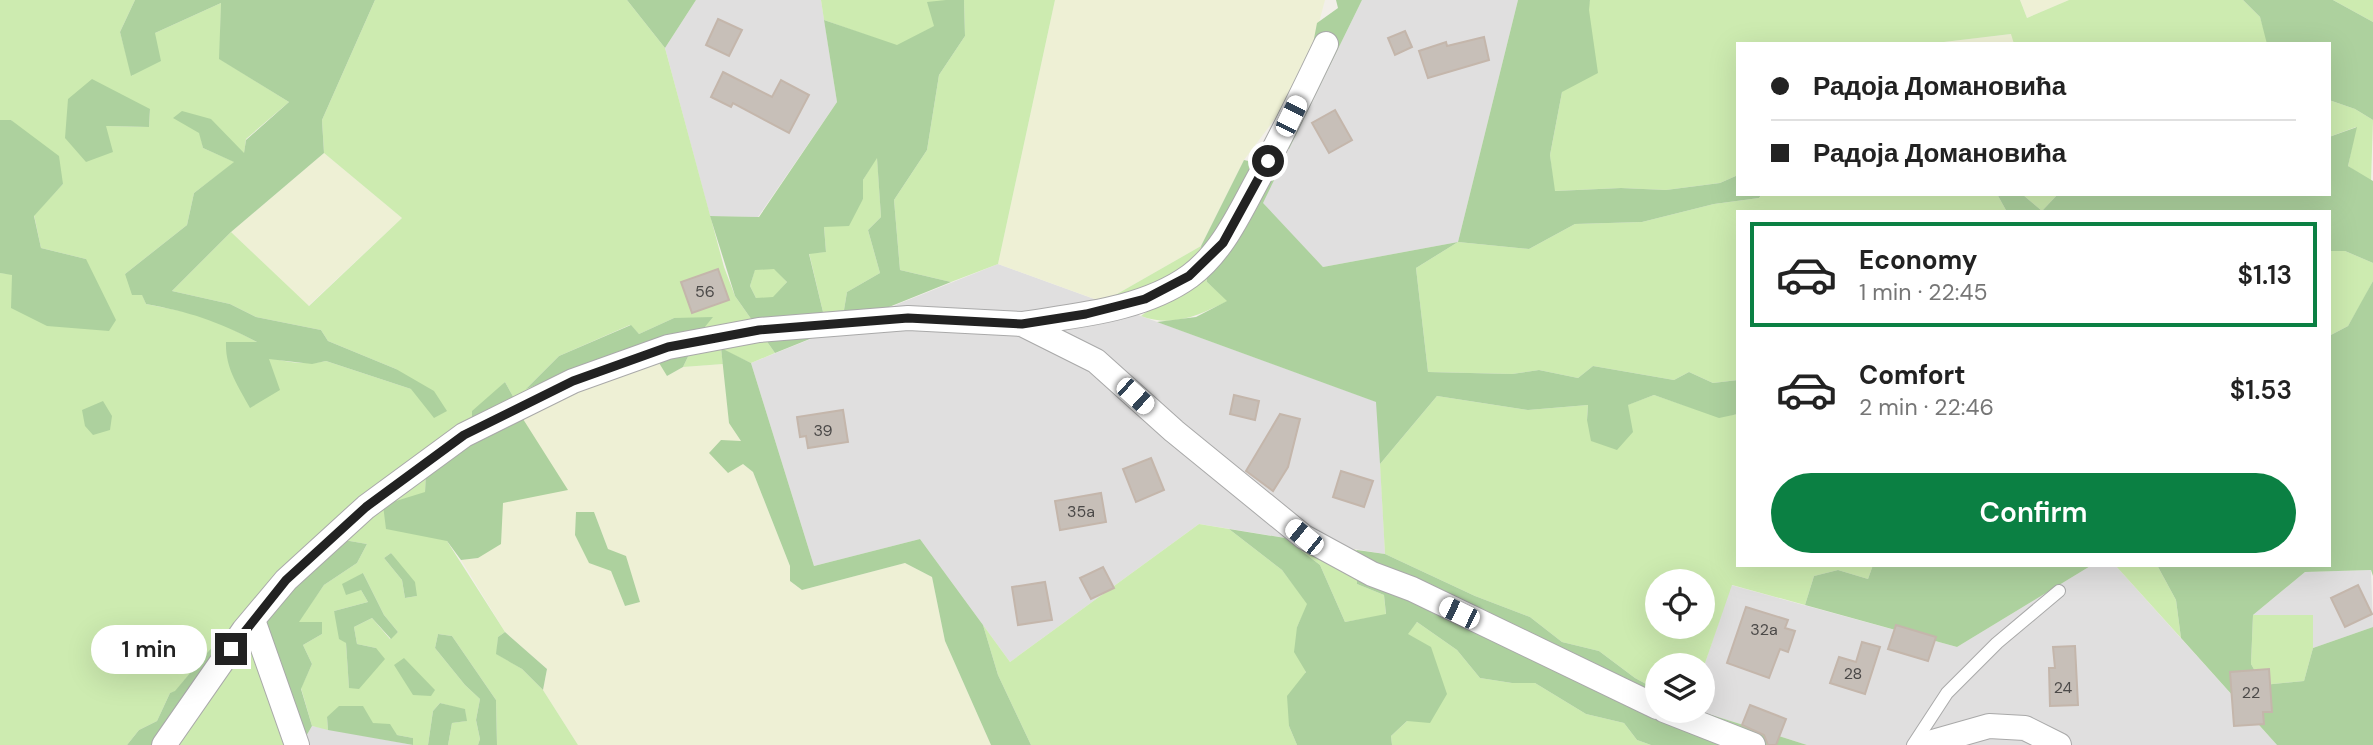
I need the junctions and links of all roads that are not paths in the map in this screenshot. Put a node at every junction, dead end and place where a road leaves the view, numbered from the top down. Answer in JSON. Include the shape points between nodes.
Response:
{"nodes":[{"id":1,"x":1326,"y":44,"type":"dead end"},
{"id":2,"x":1022,"y":324,"type":"junction"},
{"id":3,"x":2059,"y":591,"type":"dead end"},
{"id":4,"x":253,"y":620,"type":"junction"},
{"id":5,"x":1645,"y":702,"type":"edge"},
{"id":6,"x":1697,"y":723,"type":"edge"},
{"id":7,"x":164,"y":745,"type":"edge"},
{"id":8,"x":297,"y":745,"type":"edge"},
{"id":9,"x":1753,"y":745,"type":"edge"},
{"id":10,"x":1913,"y":745,"type":"edge"},
{"id":11,"x":1922,"y":745,"type":"edge"},
{"id":12,"x":2059,"y":745,"type":"edge"}],
"edges":[{"from":1,"to":2,"type":"street","via":[[1223,243],[1189,276],[1145,299]]},
{"from":2,"to":4,"type":"street","via":[[908,318],[759,330],[668,347],[573,381],[464,435],[366,507],[286,580]]},
{"from":2,"to":5,"type":"street","via":[[1096,361],[1304,537],[1372,574]]},
{"from":3,"to":10,"type":"lane","via":[[1947,693]]},
{"from":4,"to":7,"type":"street"},
{"from":4,"to":8,"type":"street"},
{"from":6,"to":9,"type":"street"},
{"from":11,"to":12,"type":"street","via":[[1989,726],[2025,728]]}]}
